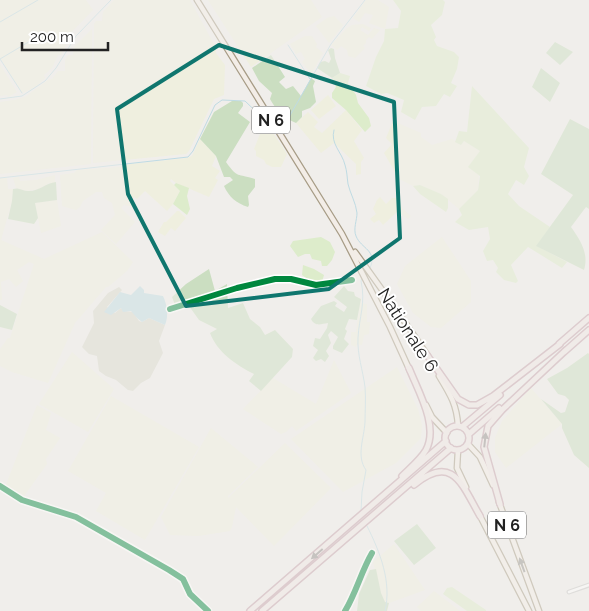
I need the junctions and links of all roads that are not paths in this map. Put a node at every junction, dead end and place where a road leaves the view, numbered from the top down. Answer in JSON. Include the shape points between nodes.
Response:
{"nodes":[{"id":1,"x":197,"y":0,"type":"edge"},
{"id":2,"x":345,"y":239,"type":"junction"},
{"id":3,"x":352,"y":280,"type":"dead end"},
{"id":4,"x":170,"y":309,"type":"dead end"},
{"id":5,"x":589,"y":318,"type":"edge"},
{"id":6,"x":589,"y":330,"type":"edge"},
{"id":7,"x":560,"y":344,"type":"junction"},
{"id":8,"x":566,"y":350,"type":"junction"},
{"id":9,"x":427,"y":355,"type":"junction"},
{"id":10,"x":409,"y":368,"type":"junction"},
{"id":11,"x":460,"y":427,"type":"junction"},
{"id":12,"x":447,"y":433,"type":"junction"},
{"id":13,"x":469,"y":434,"type":"junction"},
{"id":14,"x":446,"y":441,"type":"junction"},
{"id":15,"x":468,"y":444,"type":"junction"},
{"id":16,"x":451,"y":448,"type":"junction"},
{"id":17,"x":458,"y":450,"type":"junction"},
{"id":18,"x":0,"y":486,"type":"edge"},
{"id":19,"x":500,"y":504,"type":"junction"},
{"id":20,"x":480,"y":516,"type":"junction"},
{"id":21,"x":337,"y":536,"type":"junction"},
{"id":22,"x":342,"y":544,"type":"junction"},
{"id":23,"x":372,"y":553,"type":"dead end"},
{"id":24,"x":589,"y":586,"type":"edge"},
{"id":25,"x":569,"y":592,"type":"dead end"},
{"id":26,"x":208,"y":611,"type":"edge"},
{"id":27,"x":250,"y":611,"type":"edge"},
{"id":28,"x":262,"y":611,"type":"edge"},
{"id":29,"x":345,"y":611,"type":"edge"},
{"id":30,"x":529,"y":611,"type":"edge"},
{"id":31,"x":539,"y":611,"type":"edge"}],
"edges":[{"from":1,"to":2,"type":"main road","name":"Nationale 6","number":"N 6"},
{"from":2,"to":9,"type":"main road","name":"Nationale 6","number":"N 6"},
{"from":2,"to":10,"type":"main road","name":"Nationale 6","number":"N 6"},
{"from":3,"to":4,"type":"street","via":[[316,285],[275,279]]},
{"from":5,"to":7,"type":"highway"},
{"from":6,"to":8,"type":"highway"},
{"from":7,"to":9,"type":"highway","via":[[477,405],[469,405],[458,398]]},
{"from":7,"to":11,"type":"highway"},
{"from":8,"to":13,"type":"highway"},
{"from":19,"to":8,"type":"highway","one_way":true,"via":[[484,448],[488,426]]},
{"from":9,"to":11,"type":"main road","name":"Nationale 6","number":"N 6","via":[[455,403]]},
{"from":10,"to":12,"type":"main road","name":"Nationale 6","number":"N 6","via":[[432,417]]},
{"from":10,"to":21,"type":"highway","via":[[431,428],[429,442],[420,458]]},
{"from":11,"to":12,"type":"highway"},
{"from":11,"to":13,"type":"highway"},
{"from":12,"to":14,"type":"highway"},
{"from":13,"to":15,"type":"highway"},
{"from":14,"to":16,"type":"highway"},
{"from":14,"to":21,"type":"highway"},
{"from":15,"to":17,"type":"highway"},
{"from":15,"to":19,"type":"main road","number":"N 6","via":[[480,456]]},
{"from":16,"to":17,"type":"highway"},
{"from":16,"to":22,"type":"highway"},
{"from":17,"to":20,"type":"main road","number":"N 6","via":[[457,468]]},
{"from":18,"to":26,"type":"street","via":[[22,500],[76,517],[169,570],[183,580],[190,594]]},
{"from":31,"to":19,"type":"main road","number":"N 6","one_way":true},
{"from":20,"to":22,"type":"highway","via":[[457,478],[448,472],[432,472]]},
{"from":20,"to":30,"type":"main road","number":"N 6"},
{"from":21,"to":27,"type":"highway","one_way":true},
{"from":22,"to":28,"type":"highway"},
{"from":23,"to":29,"type":"street"},
{"from":24,"to":25,"type":"street"}]}
